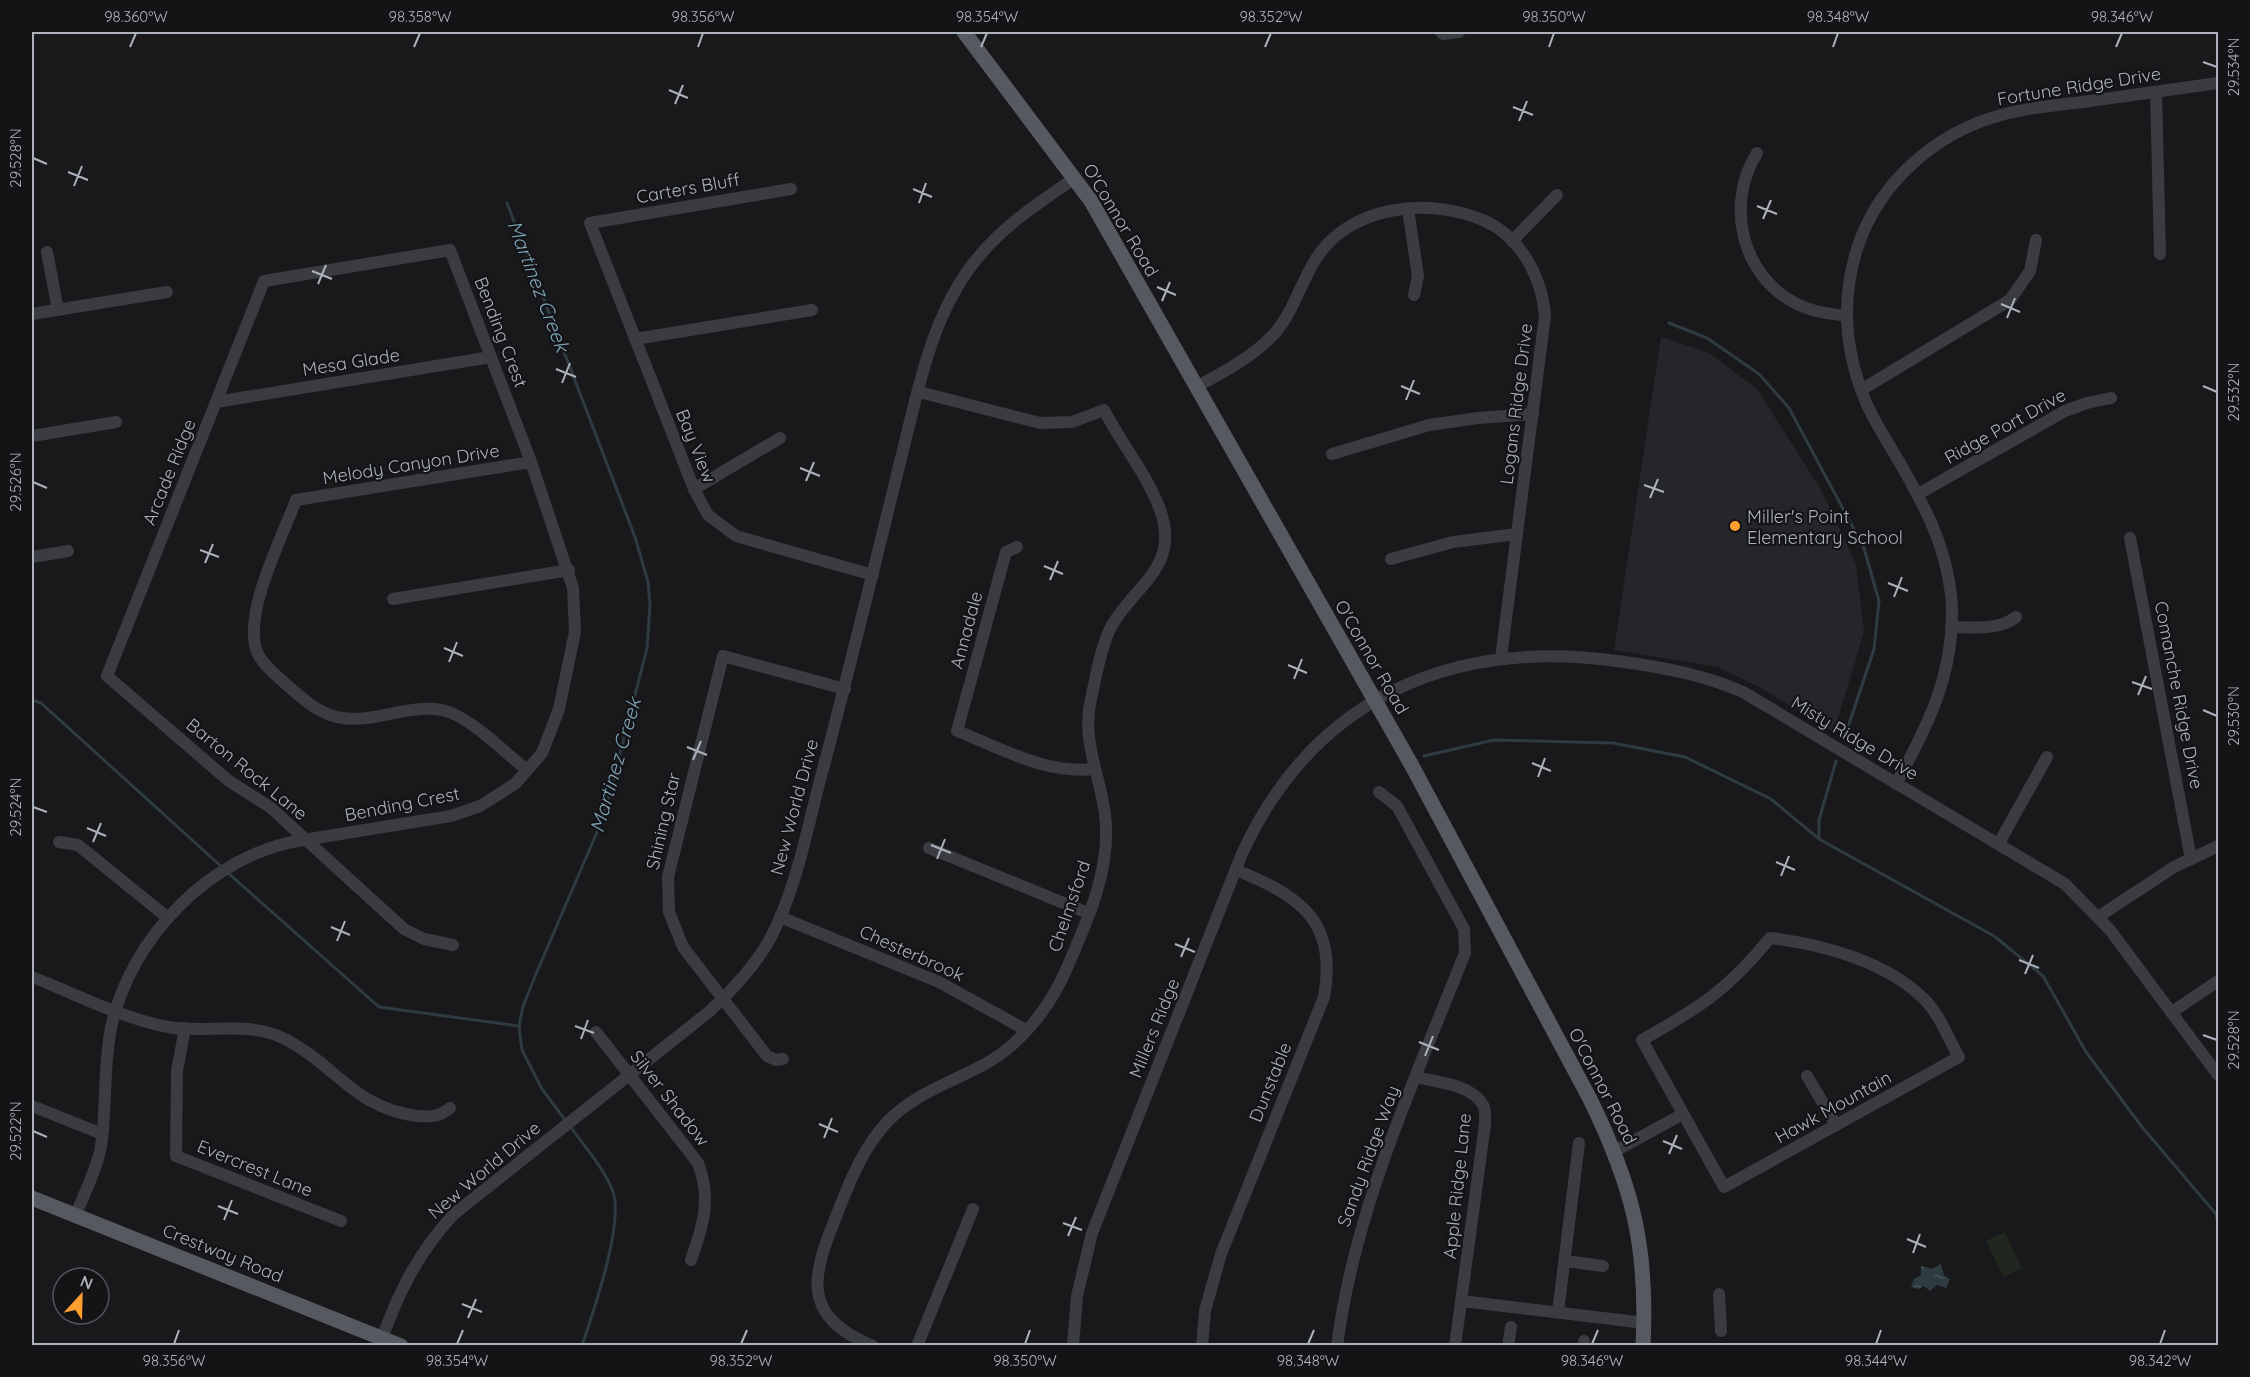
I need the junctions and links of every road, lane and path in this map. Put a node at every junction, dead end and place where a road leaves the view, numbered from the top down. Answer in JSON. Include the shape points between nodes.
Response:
{"nodes":[{"id":1,"x":964,"y":32,"type":"edge"},
{"id":2,"x":1459,"y":32,"type":"edge"},
{"id":3,"x":1442,"y":33,"type":"edge"},
{"id":4,"x":2218,"y":83,"type":"edge"},
{"id":5,"x":2156,"y":92,"type":"junction"},
{"id":6,"x":1757,"y":153,"type":"dead end"},
{"id":7,"x":1075,"y":178,"type":"junction"},
{"id":8,"x":791,"y":189,"type":"dead end"},
{"id":9,"x":1557,"y":195,"type":"dead end"},
{"id":10,"x":1408,"y":209,"type":"junction"},
{"id":11,"x":590,"y":223,"type":"joint"},
{"id":12,"x":2036,"y":240,"type":"dead end"},
{"id":13,"x":1512,"y":241,"type":"junction"},
{"id":14,"x":450,"y":250,"type":"joint"},
{"id":15,"x":48,"y":252,"type":"dead end"},
{"id":16,"x":2160,"y":254,"type":"dead end"},
{"id":17,"x":166,"y":292,"type":"dead end"},
{"id":18,"x":1414,"y":295,"type":"dead end"},
{"id":19,"x":58,"y":310,"type":"junction"},
{"id":20,"x":812,"y":310,"type":"dead end"},
{"id":21,"x":32,"y":315,"type":"edge"},
{"id":22,"x":1847,"y":316,"type":"junction"},
{"id":23,"x":635,"y":339,"type":"junction"},
{"id":24,"x":491,"y":357,"type":"junction"},
{"id":25,"x":1196,"y":387,"type":"junction"},
{"id":26,"x":1861,"y":390,"type":"junction"},
{"id":27,"x":919,"y":392,"type":"junction"},
{"id":28,"x":2111,"y":398,"type":"dead end"},
{"id":29,"x":216,"y":402,"type":"junction"},
{"id":30,"x":1533,"y":414,"type":"junction"},
{"id":31,"x":116,"y":422,"type":"dead end"},
{"id":32,"x":32,"y":436,"type":"edge"},
{"id":33,"x":780,"y":438,"type":"dead end"},
{"id":34,"x":1332,"y":454,"type":"dead end"},
{"id":35,"x":531,"y":462,"type":"junction"},
{"id":36,"x":694,"y":489,"type":"junction"},
{"id":37,"x":1918,"y":494,"type":"junction"},
{"id":38,"x":1517,"y":534,"type":"junction"},
{"id":39,"x":2130,"y":538,"type":"dead end"},
{"id":40,"x":1017,"y":547,"type":"dead end"},
{"id":41,"x":68,"y":551,"type":"dead end"},
{"id":42,"x":32,"y":558,"type":"edge"},
{"id":43,"x":1390,"y":560,"type":"dead end"},
{"id":44,"x":569,"y":570,"type":"junction"},
{"id":45,"x":873,"y":574,"type":"junction"},
{"id":46,"x":393,"y":599,"type":"dead end"},
{"id":47,"x":2016,"y":617,"type":"dead end"},
{"id":48,"x":1951,"y":627,"type":"junction"},
{"id":49,"x":1501,"y":658,"type":"junction"},
{"id":50,"x":107,"y":676,"type":"joint"},
{"id":51,"x":845,"y":689,"type":"junction"},
{"id":52,"x":1374,"y":701,"type":"junction"},
{"id":53,"x":2046,"y":757,"type":"dead end"},
{"id":54,"x":1094,"y":769,"type":"junction"},
{"id":55,"x":527,"y":770,"type":"junction"},
{"id":56,"x":1896,"y":784,"type":"junction"},
{"id":57,"x":1379,"y":792,"type":"dead end"},
{"id":58,"x":303,"y":840,"type":"junction"},
{"id":59,"x":59,"y":842,"type":"dead end"},
{"id":60,"x":2000,"y":843,"type":"junction"},
{"id":61,"x":2218,"y":846,"type":"edge"},
{"id":62,"x":929,"y":849,"type":"dead end"},
{"id":63,"x":2191,"y":859,"type":"junction"},
{"id":64,"x":1236,"y":870,"type":"junction"},
{"id":65,"x":1088,"y":913,"type":"junction"},
{"id":66,"x":780,"y":917,"type":"junction"},
{"id":67,"x":2098,"y":917,"type":"junction"},
{"id":68,"x":168,"y":918,"type":"junction"},
{"id":69,"x":453,"y":945,"type":"dead end"},
{"id":70,"x":32,"y":977,"type":"edge"},
{"id":71,"x":2218,"y":981,"type":"edge"},
{"id":72,"x":723,"y":999,"type":"junction"},
{"id":73,"x":116,"y":1011,"type":"junction"},
{"id":74,"x":2172,"y":1012,"type":"junction"},
{"id":75,"x":185,"y":1028,"type":"junction"},
{"id":76,"x":1026,"y":1030,"type":"junction"},
{"id":77,"x":596,"y":1032,"type":"dead end"},
{"id":78,"x":783,"y":1059,"type":"dead end"},
{"id":79,"x":630,"y":1075,"type":"junction"},
{"id":80,"x":2218,"y":1075,"type":"edge"},
{"id":81,"x":1807,"y":1076,"type":"dead end"},
{"id":82,"x":1416,"y":1077,"type":"junction"},
{"id":83,"x":32,"y":1106,"type":"edge"},
{"id":84,"x":450,"y":1108,"type":"dead end"},
{"id":85,"x":1683,"y":1114,"type":"junction"},
{"id":86,"x":1836,"y":1125,"type":"junction"},
{"id":87,"x":102,"y":1134,"type":"junction"},
{"id":88,"x":1579,"y":1143,"type":"dead end"},
{"id":89,"x":1615,"y":1151,"type":"junction"},
{"id":90,"x":32,"y":1198,"type":"edge"},
{"id":91,"x":973,"y":1209,"type":"dead end"},
{"id":92,"x":76,"y":1215,"type":"junction"},
{"id":93,"x":341,"y":1221,"type":"dead end"},
{"id":94,"x":691,"y":1260,"type":"dead end"},
{"id":95,"x":1565,"y":1261,"type":"junction"},
{"id":96,"x":1603,"y":1266,"type":"dead end"},
{"id":97,"x":1719,"y":1294,"type":"dead end"},
{"id":98,"x":1462,"y":1301,"type":"junction"},
{"id":99,"x":1558,"y":1312,"type":"junction"},
{"id":100,"x":1645,"y":1323,"type":"junction"},
{"id":101,"x":1510,"y":1327,"type":"dead end"},
{"id":102,"x":1721,"y":1331,"type":"dead end"},
{"id":103,"x":380,"y":1342,"type":"edge"},
{"id":104,"x":401,"y":1346,"type":"edge"},
{"id":105,"x":873,"y":1346,"type":"edge"},
{"id":106,"x":918,"y":1346,"type":"edge"},
{"id":107,"x":1073,"y":1346,"type":"edge"},
{"id":108,"x":1202,"y":1346,"type":"edge"},
{"id":109,"x":1337,"y":1346,"type":"edge"},
{"id":110,"x":1455,"y":1346,"type":"edge"},
{"id":111,"x":1508,"y":1346,"type":"edge"},
{"id":112,"x":1643,"y":1346,"type":"edge"}],
"edges":[{"from":1,"to":7,"type":"main road","name":"O'Connor Road"},
{"from":2,"to":3,"type":"street"},
{"from":4,"to":5,"type":"street","name":"Fortune Ridge Drive"},
{"from":5,"to":16,"type":"street"},
{"from":5,"to":22,"type":"street","name":"Fortune Ridge Drive","via":[[2002,115],[1962,129],[1927,151],[1892,184],[1868,222],[1847,286]]},
{"from":6,"to":22,"type":"street","via":[[1742,183],[1740,216],[1751,258],[1770,284],[1787,298],[1817,311]]},
{"from":7,"to":25,"type":"main road","name":"O'Connor Road"},
{"from":7,"to":27,"type":"street","name":"New World Drive","via":[[1004,230],[970,268],[939,321]]},
{"from":8,"to":11,"type":"street","name":"Carters Bluff"},
{"from":9,"to":13,"type":"street"},
{"from":10,"to":13,"type":"street","name":"Logans Ridge Drive","via":[[1434,208],[1469,214],[1492,224]]},
{"from":10,"to":18,"type":"street","via":[[1418,276]]},
{"from":10,"to":25,"type":"street","name":"Logans Ridge Drive","via":[[1373,215],[1341,231],[1314,261],[1293,307],[1275,333],[1252,354]]},
{"from":11,"to":23,"type":"street","name":"Bay View"},
{"from":12,"to":26,"type":"street","via":[[2030,271],[2010,300]]},
{"from":13,"to":30,"type":"street","name":"Logans Ridge Drive","via":[[1534,272],[1544,304],[1545,329]]},
{"from":14,"to":24,"type":"street","name":"Bending Crest"},
{"from":14,"to":29,"type":"street","name":"Arcade Ridge","via":[[264,281]]},
{"from":15,"to":19,"type":"street"},
{"from":17,"to":19,"type":"street"},
{"from":19,"to":21,"type":"street"},
{"from":20,"to":23,"type":"street"},
{"from":22,"to":26,"type":"street","name":"Fortune Ridge Drive","via":[[1850,353]]},
{"from":23,"to":36,"type":"street","name":"Bay View"},
{"from":24,"to":29,"type":"street","name":"Mesa Glade"},
{"from":24,"to":35,"type":"street","name":"Bending Crest"},
{"from":25,"to":52,"type":"main road","name":"O'Connor Road"},
{"from":26,"to":37,"type":"street","name":"Fortune Ridge Drive"},
{"from":27,"to":45,"type":"street","name":"New World Drive"},
{"from":27,"to":54,"type":"street","name":"Chelmsford","via":[[1040,423],[1072,422],[1104,410],[1160,509],[1164,541],[1155,573],[1106,637],[1088,719]]},
{"from":28,"to":37,"type":"street","name":"Ridge Port Drive","via":[[2065,411]]},
{"from":29,"to":50,"type":"street","name":"Arcade Ridge"},
{"from":30,"to":34,"type":"street","via":[[1429,425]]},
{"from":30,"to":38,"type":"street","name":"Logans Ridge Drive"},
{"from":31,"to":32,"type":"street"},
{"from":33,"to":36,"type":"street"},
{"from":35,"to":44,"type":"street","name":"Bending Crest"},
{"from":35,"to":55,"type":"street","name":"Melody Canyon Drive","via":[[296,500],[254,613],[252,630],[264,662],[301,697],[328,715],[355,719],[417,709],[441,710],[462,718]]},
{"from":36,"to":45,"type":"street","name":"Bay View","via":[[708,515],[736,536]]},
{"from":37,"to":48,"type":"street","name":"Fortune Ridge Drive","via":[[1935,526],[1945,558]]},
{"from":38,"to":43,"type":"street","via":[[1454,542]]},
{"from":38,"to":49,"type":"street","name":"Logans Ridge Drive"},
{"from":39,"to":63,"type":"street","name":"Comanche Ridge Drive"},
{"from":40,"to":54,"type":"street","name":"Annadale","via":[[1006,552],[957,731],[1047,767]]},
{"from":41,"to":42,"type":"street"},
{"from":44,"to":46,"type":"street"},
{"from":44,"to":55,"type":"street","name":"Bending Crest","via":[[576,612],[570,664],[548,741]]},
{"from":45,"to":51,"type":"street","name":"New World Drive"},
{"from":47,"to":48,"type":"street","via":[[2007,624],[1991,627]]},
{"from":48,"to":56,"type":"street","name":"Fortune Ridge Drive","via":[[1940,694],[1930,722]]},
{"from":49,"to":52,"type":"street","name":"Misty Ridge Drive","via":[[1404,683]]},
{"from":49,"to":56,"type":"street","name":"Misty Ridge Drive","via":[[1593,658],[1666,668],[1719,681]]},
{"from":50,"to":58,"type":"street","name":"Barton Rock Lane","via":[[229,781],[270,807]]},
{"from":51,"to":66,"type":"street","name":"New World Drive","via":[[794,881]]},
{"from":51,"to":72,"type":"street","name":"Shining Star","via":[[723,656],[667,888],[677,936]]},
{"from":52,"to":64,"type":"street","name":"Millers Ridge","via":[[1340,726],[1287,779],[1268,805]]},
{"from":52,"to":89,"type":"main road","name":"O'Connor Road"},
{"from":53,"to":60,"type":"street"},
{"from":54,"to":65,"type":"street","name":"Chelmsford","via":[[1106,835],[1102,873]]},
{"from":55,"to":58,"type":"street","name":"Bending Crest","via":[[497,796],[451,816]]},
{"from":56,"to":60,"type":"street","name":"Misty Ridge Drive"},
{"from":57,"to":82,"type":"street","name":"Sandy Ridge Way","via":[[1397,806],[1464,929],[1466,953],[1458,986]]},
{"from":58,"to":68,"type":"street","name":"Bending Crest","via":[[238,863],[213,878]]},
{"from":58,"to":69,"type":"street","name":"Barton Rock Lane","via":[[404,928],[424,939]]},
{"from":59,"to":68,"type":"street","via":[[78,845]]},
{"from":60,"to":67,"type":"street","name":"Misty Ridge Drive","via":[[2065,884]]},
{"from":61,"to":63,"type":"street"},
{"from":62,"to":65,"type":"street"},
{"from":63,"to":67,"type":"street"},
{"from":64,"to":107,"type":"street","name":"Millers Ridge","via":[[1092,1233],[1077,1296]]},
{"from":64,"to":108,"type":"street","name":"Dunstable","via":[[1286,892],[1308,912],[1322,937],[1328,977],[1324,997],[1221,1254],[1205,1311]]},
{"from":65,"to":76,"type":"street","name":"Chelmsford","via":[[1059,986]]},
{"from":66,"to":72,"type":"street","name":"New World Drive","via":[[754,965]]},
{"from":66,"to":76,"type":"street","name":"Chesterbrook","via":[[939,982]]},
{"from":67,"to":74,"type":"street","name":"Misty Ridge Drive"},
{"from":68,"to":73,"type":"street","name":"Bending Crest","via":[[139,958]]},
{"from":70,"to":73,"type":"street"},
{"from":71,"to":74,"type":"street"},
{"from":72,"to":78,"type":"street","name":"Shining Star","via":[[767,1056]]},
{"from":72,"to":79,"type":"street","name":"New World Drive"},
{"from":73,"to":75,"type":"street","via":[[148,1023]]},
{"from":73,"to":87,"type":"street","name":"Bending Crest","via":[[107,1047]]},
{"from":74,"to":80,"type":"street","name":"Misty Ridge Drive"},
{"from":75,"to":84,"type":"street","via":[[241,1028],[280,1036],[305,1049],[354,1092],[392,1111],[432,1117]]},
{"from":75,"to":93,"type":"street","name":"Evercrest Lane","via":[[177,1071],[176,1156]]},
{"from":76,"to":105,"type":"street","name":"Chelmsford","via":[[985,1064],[914,1099],[871,1142],[851,1179],[818,1263],[818,1288],[824,1309],[848,1334]]},
{"from":77,"to":79,"type":"street","name":"Silver Shadow"},
{"from":79,"to":94,"type":"street","name":"Silver Shadow","via":[[689,1150],[704,1178],[705,1215]]},
{"from":79,"to":103,"type":"street","name":"New World Drive","via":[[454,1214],[412,1268]]},
{"from":81,"to":86,"type":"street"},
{"from":82,"to":98,"type":"street","name":"Apple Ridge Lane","via":[[1462,1089],[1484,1106],[1485,1124]]},
{"from":82,"to":109,"type":"street","name":"Sandy Ridge Way","via":[[1370,1194],[1351,1264]]},
{"from":83,"to":87,"type":"street"},
{"from":85,"to":86,"type":"street","name":"Hawk Mountain","via":[[1724,1187]]},
{"from":85,"to":86,"type":"street","name":"Hawk Mountain","via":[[1642,1040],[1702,1006],[1726,987],[1770,938],[1839,952],[1910,987],[1934,1010],[1959,1057]]},
{"from":85,"to":89,"type":"street"},
{"from":87,"to":92,"type":"street","name":"Bending Crest","via":[[94,1169]]},
{"from":88,"to":95,"type":"street"},
{"from":89,"to":100,"type":"main road","name":"O'Connor Road","via":[[1638,1228]]},
{"from":90,"to":92,"type":"main road","name":"Crestway Road"},
{"from":91,"to":106,"type":"street"},
{"from":92,"to":103,"type":"main road","name":"Crestway Road"},
{"from":95,"to":96,"type":"street"},
{"from":95,"to":99,"type":"street"},
{"from":97,"to":102,"type":"street"},
{"from":98,"to":99,"type":"street"},
{"from":98,"to":110,"type":"street","name":"Apple Ridge Lane"},
{"from":99,"to":100,"type":"street"},
{"from":100,"to":112,"type":"main road","name":"O'Connor Road"},
{"from":101,"to":111,"type":"street"},
{"from":103,"to":104,"type":"main road","name":"Crestway Road"}]}
